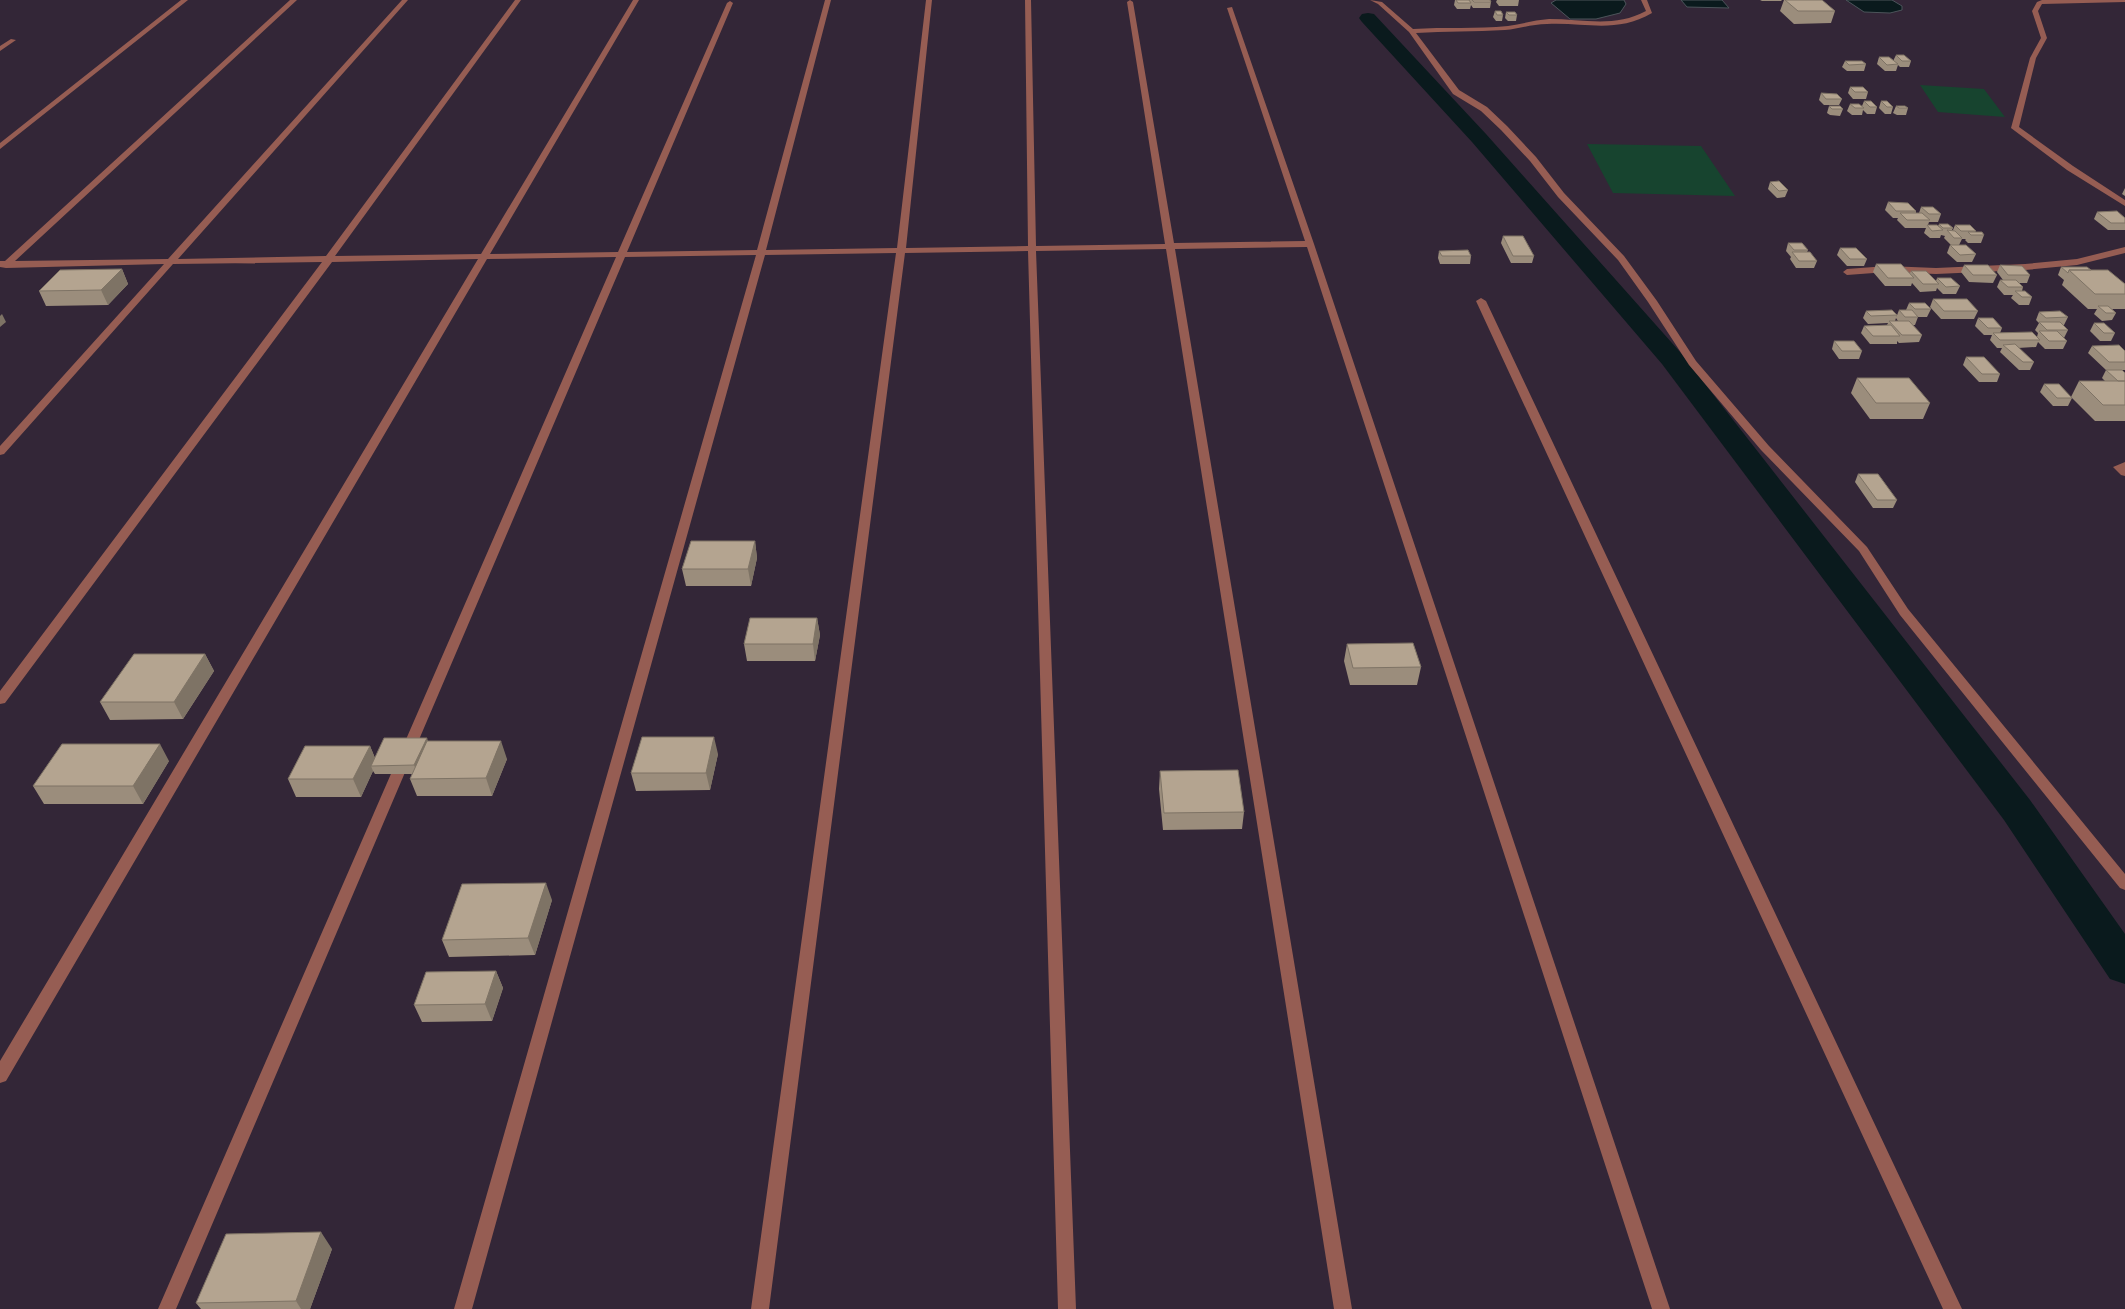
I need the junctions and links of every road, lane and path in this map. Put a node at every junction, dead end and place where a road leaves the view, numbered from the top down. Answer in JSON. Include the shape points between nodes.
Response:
{"nodes":[{"id":1,"x":184,"y":0,"type":"edge"},
{"id":2,"x":294,"y":0,"type":"edge"},
{"id":3,"x":405,"y":0,"type":"edge"},
{"id":4,"x":518,"y":0,"type":"edge"},
{"id":5,"x":636,"y":0,"type":"edge"},
{"id":6,"x":828,"y":0,"type":"edge"},
{"id":7,"x":929,"y":0,"type":"edge"},
{"id":8,"x":1028,"y":0,"type":"edge"},
{"id":9,"x":1373,"y":0,"type":"edge"},
{"id":10,"x":1644,"y":0,"type":"edge"},
{"id":11,"x":2125,"y":0,"type":"edge"},
{"id":12,"x":1130,"y":2,"type":"dead end"},
{"id":13,"x":730,"y":3,"type":"dead end"},
{"id":14,"x":1230,"y":8,"type":"dead end"},
{"id":15,"x":1411,"y":31,"type":"junction"},
{"id":16,"x":13,"y":40,"type":"dead end"},
{"id":17,"x":0,"y":49,"type":"edge"},
{"id":18,"x":0,"y":147,"type":"edge"},
{"id":19,"x":2125,"y":204,"type":"edge"},
{"id":20,"x":1310,"y":244,"type":"junction"},
{"id":21,"x":1171,"y":246,"type":"junction"},
{"id":22,"x":1032,"y":248,"type":"junction"},
{"id":23,"x":901,"y":250,"type":"junction"},
{"id":24,"x":2125,"y":250,"type":"edge"},
{"id":25,"x":761,"y":252,"type":"junction"},
{"id":26,"x":623,"y":254,"type":"junction"},
{"id":27,"x":484,"y":256,"type":"junction"},
{"id":28,"x":329,"y":259,"type":"junction"},
{"id":29,"x":171,"y":261,"type":"junction"},
{"id":30,"x":2,"y":266,"type":"edge"},
{"id":31,"x":1847,"y":272,"type":"dead end"},
{"id":32,"x":1481,"y":301,"type":"dead end"},
{"id":33,"x":0,"y":452,"type":"edge"},
{"id":34,"x":2125,"y":465,"type":"edge"},
{"id":35,"x":2125,"y":473,"type":"edge"},
{"id":36,"x":0,"y":700,"type":"edge"},
{"id":37,"x":2125,"y":884,"type":"edge"},
{"id":38,"x":0,"y":1076,"type":"edge"},
{"id":39,"x":167,"y":1309,"type":"edge"},
{"id":40,"x":463,"y":1309,"type":"edge"},
{"id":41,"x":760,"y":1309,"type":"edge"},
{"id":42,"x":1066,"y":1309,"type":"edge"},
{"id":43,"x":1344,"y":1309,"type":"edge"},
{"id":44,"x":1661,"y":1309,"type":"edge"},
{"id":45,"x":1953,"y":1309,"type":"edge"}],
"edges":[{"from":1,"to":18,"type":"street"},
{"from":2,"to":30,"type":"street"},
{"from":3,"to":29,"type":"street"},
{"from":4,"to":28,"type":"street"},
{"from":5,"to":27,"type":"street"},
{"from":6,"to":25,"type":"street"},
{"from":7,"to":23,"type":"street"},
{"from":8,"to":22,"type":"street"},
{"from":9,"to":15,"type":"street"},
{"from":10,"to":15,"type":"street","via":[[1650,12],[1642,18],[1624,22],[1536,22],[1509,28]]},
{"from":11,"to":19,"type":"street","via":[[2039,3],[2035,11],[2044,38],[2033,58],[2015,128]]},
{"from":12,"to":21,"type":"street"},
{"from":13,"to":26,"type":"street"},
{"from":14,"to":20,"type":"street"},
{"from":15,"to":37,"type":"street","via":[[1456,92],[1484,109],[1504,128],[1620,258],[1692,363],[1765,448],[1863,549],[1904,612]]},
{"from":16,"to":17,"type":"street"},
{"from":20,"to":21,"type":"street"},
{"from":20,"to":44,"type":"street"},
{"from":21,"to":22,"type":"street"},
{"from":21,"to":43,"type":"street"},
{"from":22,"to":23,"type":"street"},
{"from":22,"to":42,"type":"street"},
{"from":23,"to":25,"type":"street"},
{"from":23,"to":41,"type":"street"},
{"from":24,"to":31,"type":"street","via":[[2077,262],[2025,267]]},
{"from":25,"to":26,"type":"street"},
{"from":25,"to":40,"type":"street"},
{"from":26,"to":27,"type":"street"},
{"from":26,"to":39,"type":"street"},
{"from":27,"to":28,"type":"street"},
{"from":27,"to":38,"type":"street"},
{"from":28,"to":29,"type":"street"},
{"from":28,"to":36,"type":"street"},
{"from":29,"to":30,"type":"street"},
{"from":29,"to":33,"type":"street"},
{"from":32,"to":45,"type":"street"},
{"from":34,"to":35,"type":"street","via":[[2118,467]]}]}
